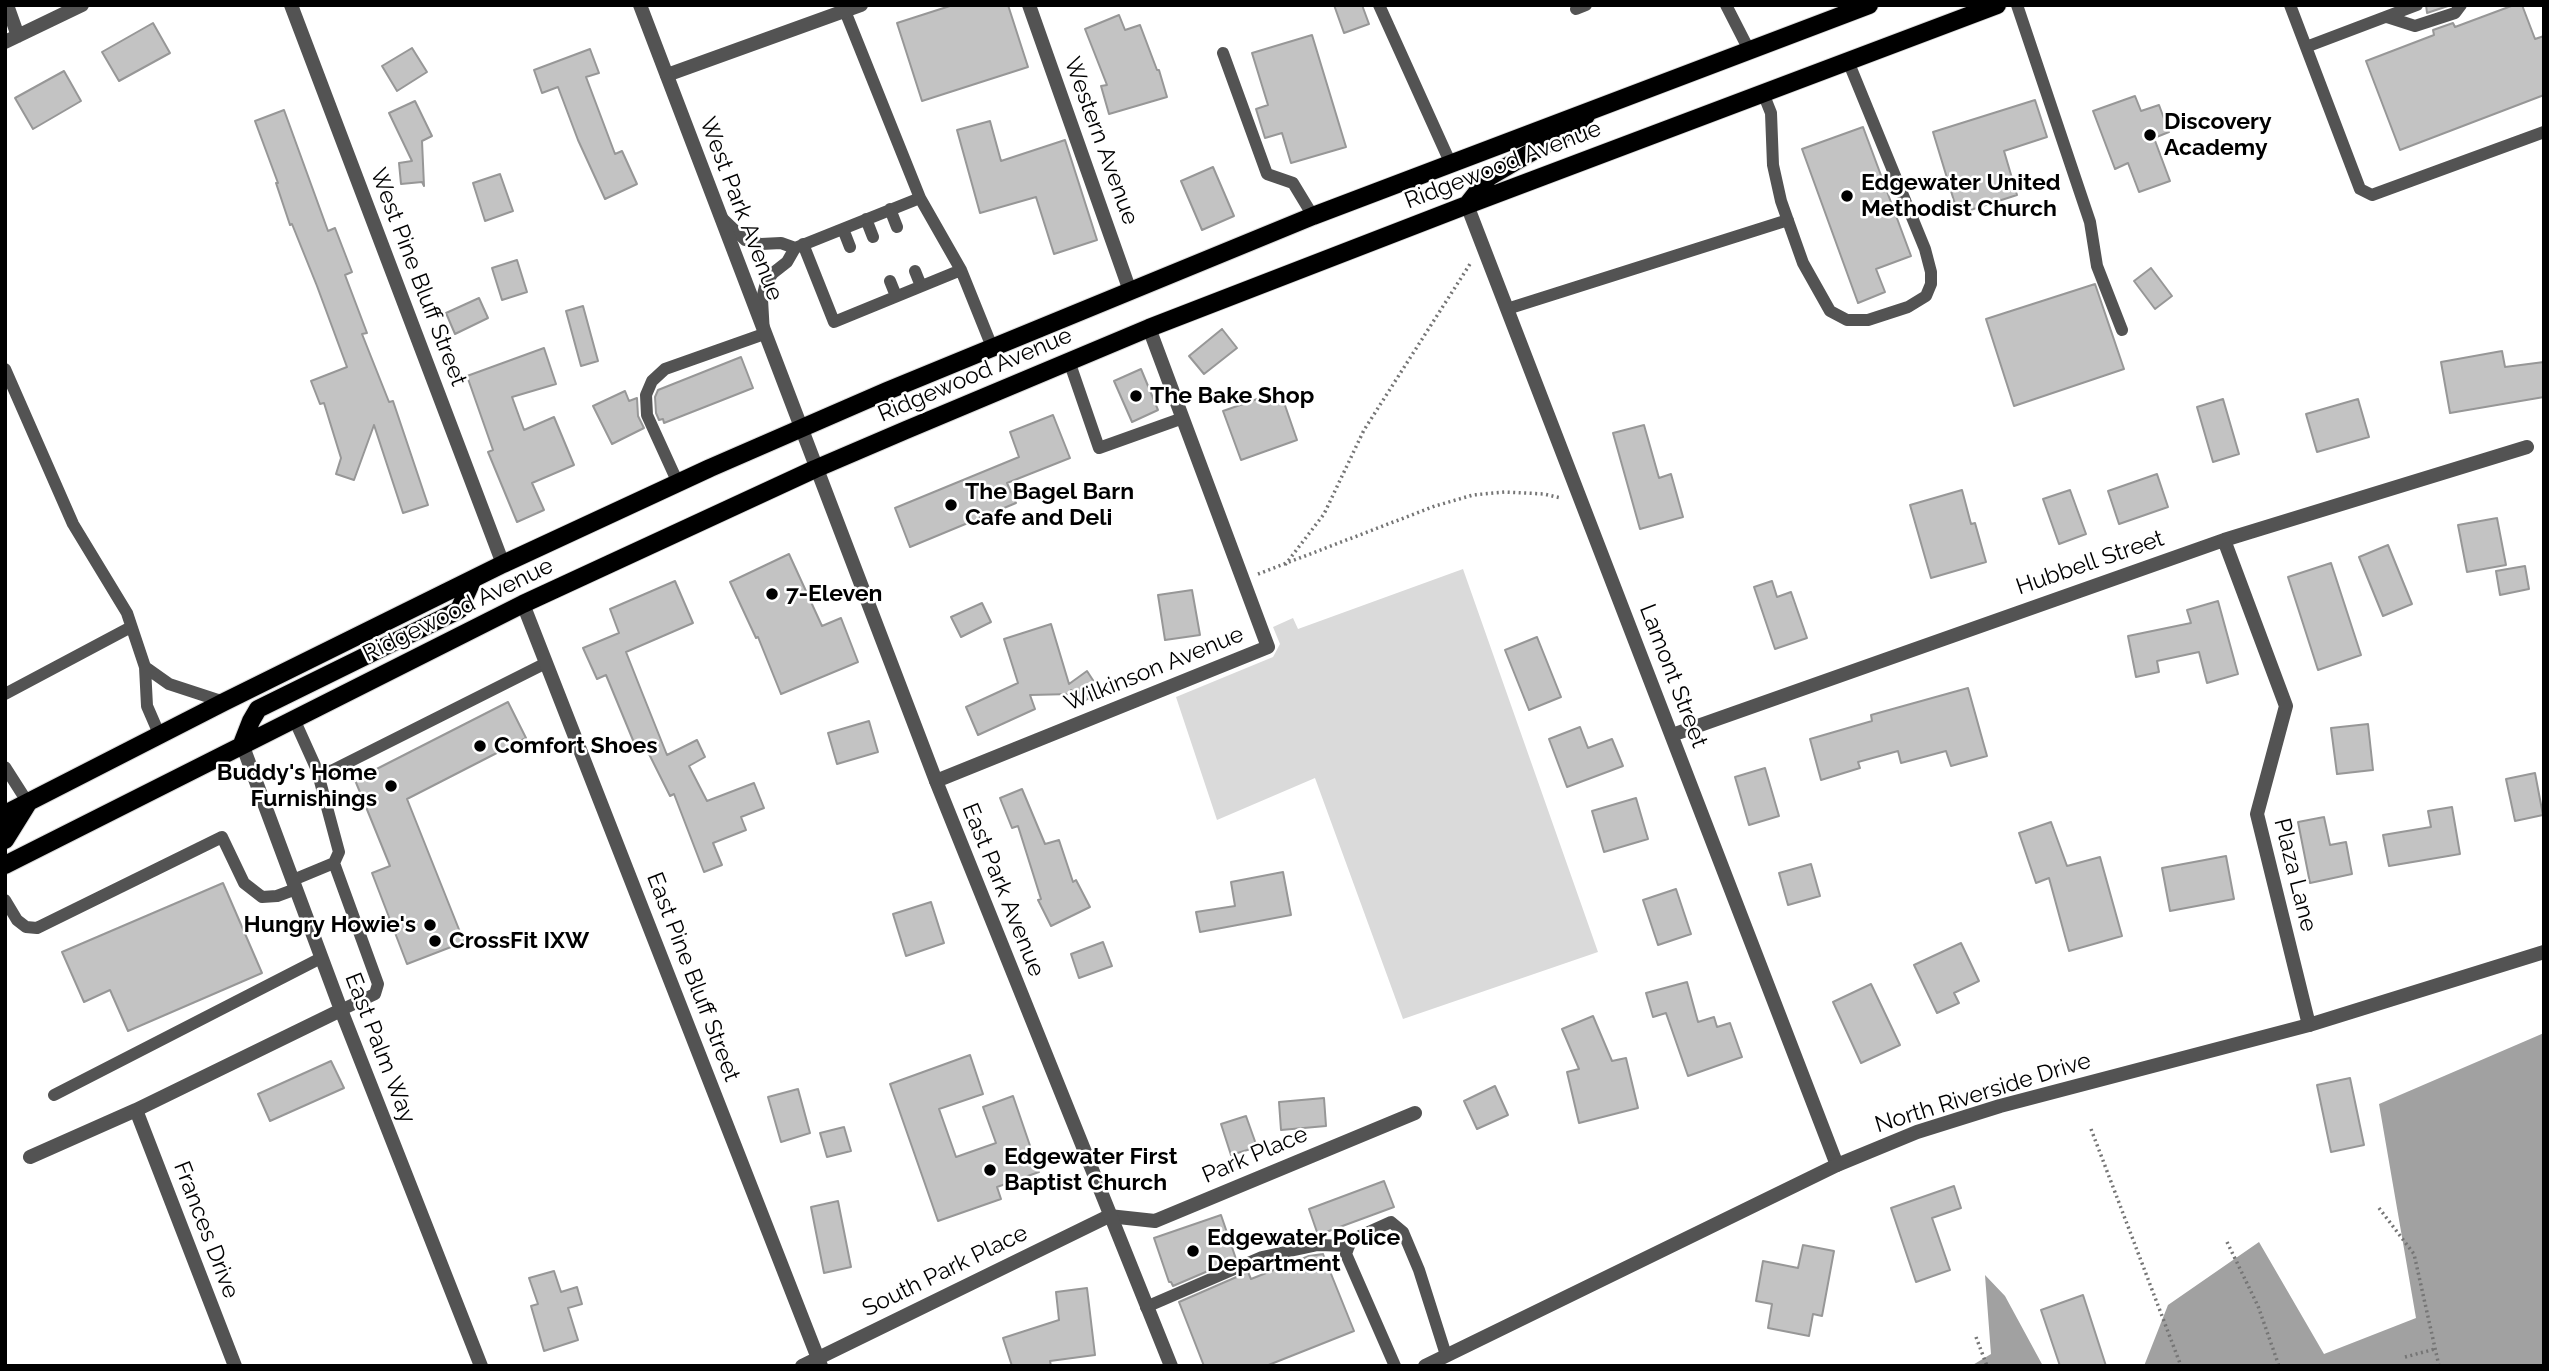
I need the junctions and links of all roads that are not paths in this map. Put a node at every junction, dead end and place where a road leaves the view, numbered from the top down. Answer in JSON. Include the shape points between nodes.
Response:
{"nodes":[{"id":1,"x":7,"y":5,"type":"edge"},
{"id":2,"x":82,"y":5,"type":"edge"},
{"id":3,"x":291,"y":5,"type":"edge"},
{"id":4,"x":640,"y":5,"type":"edge"},
{"id":5,"x":861,"y":5,"type":"edge"},
{"id":6,"x":1029,"y":5,"type":"edge"},
{"id":7,"x":1379,"y":5,"type":"edge"},
{"id":8,"x":1726,"y":5,"type":"edge"},
{"id":9,"x":1869,"y":5,"type":"edge"},
{"id":10,"x":1997,"y":5,"type":"edge"},
{"id":11,"x":2017,"y":5,"type":"edge"},
{"id":12,"x":2290,"y":5,"type":"edge"},
{"id":13,"x":2417,"y":5,"type":"edge"},
{"id":14,"x":2461,"y":5,"type":"edge"},
{"id":15,"x":845,"y":11,"type":"junction"},
{"id":16,"x":2387,"y":17,"type":"junction"},
{"id":17,"x":12,"y":39,"type":"edge"},
{"id":18,"x":2306,"y":47,"type":"junction"},
{"id":19,"x":1749,"y":50,"type":"junction"},
{"id":20,"x":1223,"y":53,"type":"dead end"},
{"id":21,"x":1848,"y":61,"type":"junction"},
{"id":22,"x":667,"y":75,"type":"junction"},
{"id":23,"x":1763,"y":93,"type":"junction"},
{"id":24,"x":1595,"y":108,"type":"junction"},
{"id":25,"x":2544,"y":132,"type":"edge"},
{"id":26,"x":1450,"y":162,"type":"junction"},
{"id":27,"x":920,"y":198,"type":"junction"},
{"id":28,"x":1467,"y":205,"type":"junction"},
{"id":29,"x":890,"y":209,"type":"junction"},
{"id":30,"x":720,"y":216,"type":"junction"},
{"id":31,"x":1313,"y":216,"type":"junction"},
{"id":32,"x":866,"y":219,"type":"junction"},
{"id":33,"x":1788,"y":220,"type":"junction"},
{"id":34,"x":897,"y":227,"type":"dead end"},
{"id":35,"x":843,"y":229,"type":"junction"},
{"id":36,"x":873,"y":237,"type":"dead end"},
{"id":37,"x":799,"y":246,"type":"junction"},
{"id":38,"x":850,"y":247,"type":"dead end"},
{"id":39,"x":961,"y":270,"type":"junction"},
{"id":40,"x":915,"y":271,"type":"dead end"},
{"id":41,"x":890,"y":281,"type":"dead end"},
{"id":42,"x":921,"y":286,"type":"junction"},
{"id":43,"x":867,"y":291,"type":"dead end"},
{"id":44,"x":1130,"y":291,"type":"junction"},
{"id":45,"x":896,"y":296,"type":"junction"},
{"id":46,"x":873,"y":306,"type":"junction"},
{"id":47,"x":1507,"y":309,"type":"junction"},
{"id":48,"x":1149,"y":328,"type":"junction"},
{"id":49,"x":2122,"y":330,"type":"dead end"},
{"id":50,"x":764,"y":334,"type":"junction"},
{"id":51,"x":992,"y":347,"type":"junction"},
{"id":52,"x":1069,"y":361,"type":"junction"},
{"id":53,"x":5,"y":369,"type":"edge"},
{"id":54,"x":1183,"y":418,"type":"junction"},
{"id":55,"x":800,"y":429,"type":"junction"},
{"id":56,"x":2527,"y":447,"type":"dead end"},
{"id":57,"x":815,"y":469,"type":"junction"},
{"id":58,"x":678,"y":483,"type":"junction"},
{"id":59,"x":2224,"y":540,"type":"junction"},
{"id":60,"x":503,"y":564,"type":"junction"},
{"id":61,"x":472,"y":581,"type":"junction"},
{"id":62,"x":523,"y":604,"type":"junction"},
{"id":63,"x":131,"y":627,"type":"junction"},
{"id":64,"x":546,"y":663,"type":"junction"},
{"id":65,"x":145,"y":667,"type":"junction"},
{"id":66,"x":5,"y":694,"type":"edge"},
{"id":67,"x":224,"y":702,"type":"junction"},
{"id":68,"x":293,"y":719,"type":"junction"},
{"id":69,"x":1672,"y":735,"type":"junction"},
{"id":70,"x":160,"y":736,"type":"junction"},
{"id":71,"x":242,"y":744,"type":"junction"},
{"id":72,"x":5,"y":767,"type":"edge"},
{"id":73,"x":317,"y":770,"type":"junction"},
{"id":74,"x":936,"y":781,"type":"junction"},
{"id":75,"x":28,"y":803,"type":"junction"},
{"id":76,"x":5,"y":814,"type":"edge"},
{"id":77,"x":5,"y":841,"type":"edge"},
{"id":78,"x":334,"y":863,"type":"junction"},
{"id":79,"x":5,"y":865,"type":"edge"},
{"id":80,"x":294,"y":885,"type":"junction"},
{"id":81,"x":5,"y":900,"type":"edge"},
{"id":82,"x":2544,"y":952,"type":"edge"},
{"id":83,"x":321,"y":958,"type":"junction"},
{"id":84,"x":341,"y":1010,"type":"junction"},
{"id":85,"x":2309,"y":1025,"type":"junction"},
{"id":86,"x":54,"y":1095,"type":"dead end"},
{"id":87,"x":136,"y":1110,"type":"junction"},
{"id":88,"x":1415,"y":1113,"type":"dead end"},
{"id":89,"x":30,"y":1157,"type":"dead end"},
{"id":90,"x":1837,"y":1165,"type":"junction"},
{"id":91,"x":1109,"y":1216,"type":"junction"},
{"id":92,"x":1349,"y":1246,"type":"junction"},
{"id":93,"x":1146,"y":1307,"type":"junction"},
{"id":94,"x":1446,"y":1355,"type":"junction"},
{"id":95,"x":820,"y":1362,"type":"edge"},
{"id":96,"x":235,"y":1366,"type":"edge"},
{"id":97,"x":481,"y":1366,"type":"edge"},
{"id":98,"x":802,"y":1366,"type":"edge"},
{"id":99,"x":1171,"y":1366,"type":"edge"},
{"id":100,"x":1395,"y":1366,"type":"edge"},
{"id":101,"x":1425,"y":1366,"type":"edge"}],
"edges":[{"from":1,"to":17,"type":"street"},
{"from":2,"to":17,"type":"street"},
{"from":3,"to":60,"type":"street","name":"West Pine Bluff Street"},
{"from":4,"to":22,"type":"street","name":"West Park Avenue"},
{"from":5,"to":15,"type":"street"},
{"from":6,"to":44,"type":"street","name":"Western Avenue"},
{"from":7,"to":26,"type":"lane"},
{"from":8,"to":19,"type":"lane"},
{"from":9,"to":19,"type":"main road","name":"Ridgewood Avenue"},
{"from":10,"to":21,"type":"main road","name":"Ridgewood Avenue"},
{"from":11,"to":49,"type":"lane","via":[[2090,222],[2097,266]]},
{"from":12,"to":18,"type":"lane"},
{"from":13,"to":16,"type":"lane"},
{"from":14,"to":16,"type":"lane","via":[[2455,13],[2415,26]]},
{"from":15,"to":22,"type":"street"},
{"from":15,"to":27,"type":"lane"},
{"from":16,"to":18,"type":"lane"},
{"from":18,"to":25,"type":"lane","via":[[2360,189],[2372,195]]},
{"from":19,"to":24,"type":"main road","name":"Ridgewood Avenue"},
{"from":20,"to":31,"type":"lane","via":[[1267,174],[1293,183]]},
{"from":21,"to":23,"type":"main road","name":"Ridgewood Avenue"},
{"from":21,"to":33,"type":"lane","via":[[1925,249],[1931,272],[1926,296],[1868,320],[1847,320],[1830,311],[1803,263]]},
{"from":22,"to":30,"type":"street","name":"West Park Avenue"},
{"from":23,"to":28,"type":"main road","name":"Ridgewood Avenue"},
{"from":23,"to":33,"type":"lane","via":[[1771,113],[1773,165]]},
{"from":24,"to":26,"type":"main road","name":"Ridgewood Avenue"},
{"from":24,"to":28,"type":"main road","via":[[1576,126],[1489,177]]},
{"from":26,"to":31,"type":"main road","name":"Ridgewood Avenue"},
{"from":27,"to":29,"type":"lane"},
{"from":27,"to":39,"type":"lane"},
{"from":28,"to":47,"type":"street","name":"Lamont Street"},
{"from":28,"to":48,"type":"main road","name":"Ridgewood Avenue"},
{"from":29,"to":32,"type":"lane"},
{"from":29,"to":34,"type":"lane"},
{"from":30,"to":37,"type":"lane","via":[[745,240]]},
{"from":30,"to":50,"type":"street","name":"West Park Avenue"},
{"from":31,"to":44,"type":"main road","name":"Ridgewood Avenue"},
{"from":32,"to":35,"type":"lane"},
{"from":32,"to":36,"type":"lane"},
{"from":33,"to":47,"type":"lane"},
{"from":35,"to":37,"type":"lane"},
{"from":35,"to":38,"type":"lane"},
{"from":37,"to":46,"type":"lane","via":[[834,322]]},
{"from":37,"to":50,"type":"lane","via":[[766,282]]},
{"from":39,"to":42,"type":"lane"},
{"from":39,"to":51,"type":"lane"},
{"from":40,"to":42,"type":"lane"},
{"from":41,"to":45,"type":"lane"},
{"from":42,"to":45,"type":"lane"},
{"from":43,"to":46,"type":"lane"},
{"from":44,"to":51,"type":"main road","name":"Ridgewood Avenue"},
{"from":45,"to":46,"type":"lane"},
{"from":47,"to":69,"type":"street","name":"Lamont Street"},
{"from":48,"to":52,"type":"main road","name":"Ridgewood Avenue"},
{"from":48,"to":54,"type":"street","name":"Wilkinson Avenue"},
{"from":50,"to":55,"type":"street","name":"West Park Avenue"},
{"from":50,"to":58,"type":"lane","via":[[665,369],[652,382],[646,395],[647,415]]},
{"from":51,"to":55,"type":"main road","name":"Ridgewood Avenue"},
{"from":52,"to":54,"type":"lane","via":[[1099,448]]},
{"from":52,"to":57,"type":"main road","name":"Ridgewood Avenue"},
{"from":53,"to":63,"type":"lane","via":[[73,524],[114,588]]},
{"from":54,"to":74,"type":"street","name":"Wilkinson Avenue","via":[[1268,647]]},
{"from":55,"to":57,"type":"street","name":"East Park Avenue"},
{"from":55,"to":58,"type":"main road","name":"Ridgewood Avenue"},
{"from":56,"to":59,"type":"street","name":"Hubbell Street"},
{"from":57,"to":62,"type":"main road","name":"Ridgewood Avenue"},
{"from":57,"to":74,"type":"street","name":"East Park Avenue"},
{"from":58,"to":60,"type":"main road","name":"Ridgewood Avenue"},
{"from":59,"to":69,"type":"street","name":"Hubbell Street"},
{"from":59,"to":85,"type":"street","name":"Plaza Lane","via":[[2286,706],[2257,814]]},
{"from":60,"to":61,"type":"main road","name":"Ridgewood Avenue"},
{"from":61,"to":67,"type":"main road","name":"Ridgewood Avenue"},
{"from":61,"to":71,"type":"main road","via":[[459,610],[258,709]]},
{"from":62,"to":64,"type":"street","name":"East Pine Bluff Street"},
{"from":62,"to":68,"type":"main road","name":"Ridgewood Avenue"},
{"from":63,"to":65,"type":"lane"},
{"from":63,"to":66,"type":"lane"},
{"from":64,"to":73,"type":"lane","via":[[331,771]]},
{"from":64,"to":95,"type":"street","name":"East Pine Bluff Street"},
{"from":65,"to":67,"type":"lane","via":[[169,684]]},
{"from":65,"to":70,"type":"lane","via":[[147,706]]},
{"from":67,"to":70,"type":"main road","name":"Ridgewood Avenue"},
{"from":68,"to":71,"type":"main road","name":"Ridgewood Avenue"},
{"from":68,"to":73,"type":"lane"},
{"from":69,"to":90,"type":"street","name":"Lamont Street"},
{"from":70,"to":75,"type":"main road","name":"Ridgewood Avenue"},
{"from":71,"to":79,"type":"main road","name":"Ridgewood Avenue"},
{"from":71,"to":80,"type":"street","name":"East Palm Way"},
{"from":72,"to":75,"type":"lane"},
{"from":73,"to":78,"type":"lane","via":[[339,852]]},
{"from":74,"to":91,"type":"street","name":"East Park Avenue"},
{"from":75,"to":76,"type":"main road","name":"Ridgewood Avenue"},
{"from":75,"to":77,"type":"main road"},
{"from":78,"to":80,"type":"lane"},
{"from":78,"to":84,"type":"lane","via":[[378,984],[375,994]]},
{"from":80,"to":81,"type":"lane","via":[[277,897],[262,897],[244,883],[222,837],[37,928],[17,920]]},
{"from":80,"to":83,"type":"street","name":"East Palm Way"},
{"from":82,"to":85,"type":"street","name":"North Riverside Drive"},
{"from":83,"to":84,"type":"street","name":"East Palm Way"},
{"from":83,"to":86,"type":"lane"},
{"from":84,"to":87,"type":"street"},
{"from":84,"to":97,"type":"street","name":"East Palm Way"},
{"from":85,"to":90,"type":"street","name":"North Riverside Drive","via":[[2000,1106],[1917,1132]]},
{"from":87,"to":89,"type":"street"},
{"from":87,"to":96,"type":"street","name":"Frances Drive"},
{"from":88,"to":91,"type":"street","name":"Park Place","via":[[1155,1221]]},
{"from":90,"to":94,"type":"street","name":"North Riverside Drive"},
{"from":91,"to":93,"type":"street","name":"East Park Avenue"},
{"from":91,"to":95,"type":"street","name":"South Park Place"},
{"from":92,"to":93,"type":"lane","via":[[1318,1245],[1262,1257]]},
{"from":92,"to":94,"type":"lane","via":[[1361,1234],[1391,1222],[1403,1232]]},
{"from":92,"to":100,"type":"lane","via":[[1346,1254]]},
{"from":93,"to":99,"type":"street","name":"East Park Avenue"},
{"from":94,"to":101,"type":"street","name":"North Riverside Drive"},
{"from":95,"to":98,"type":"street","name":"South Park Place"}]}
